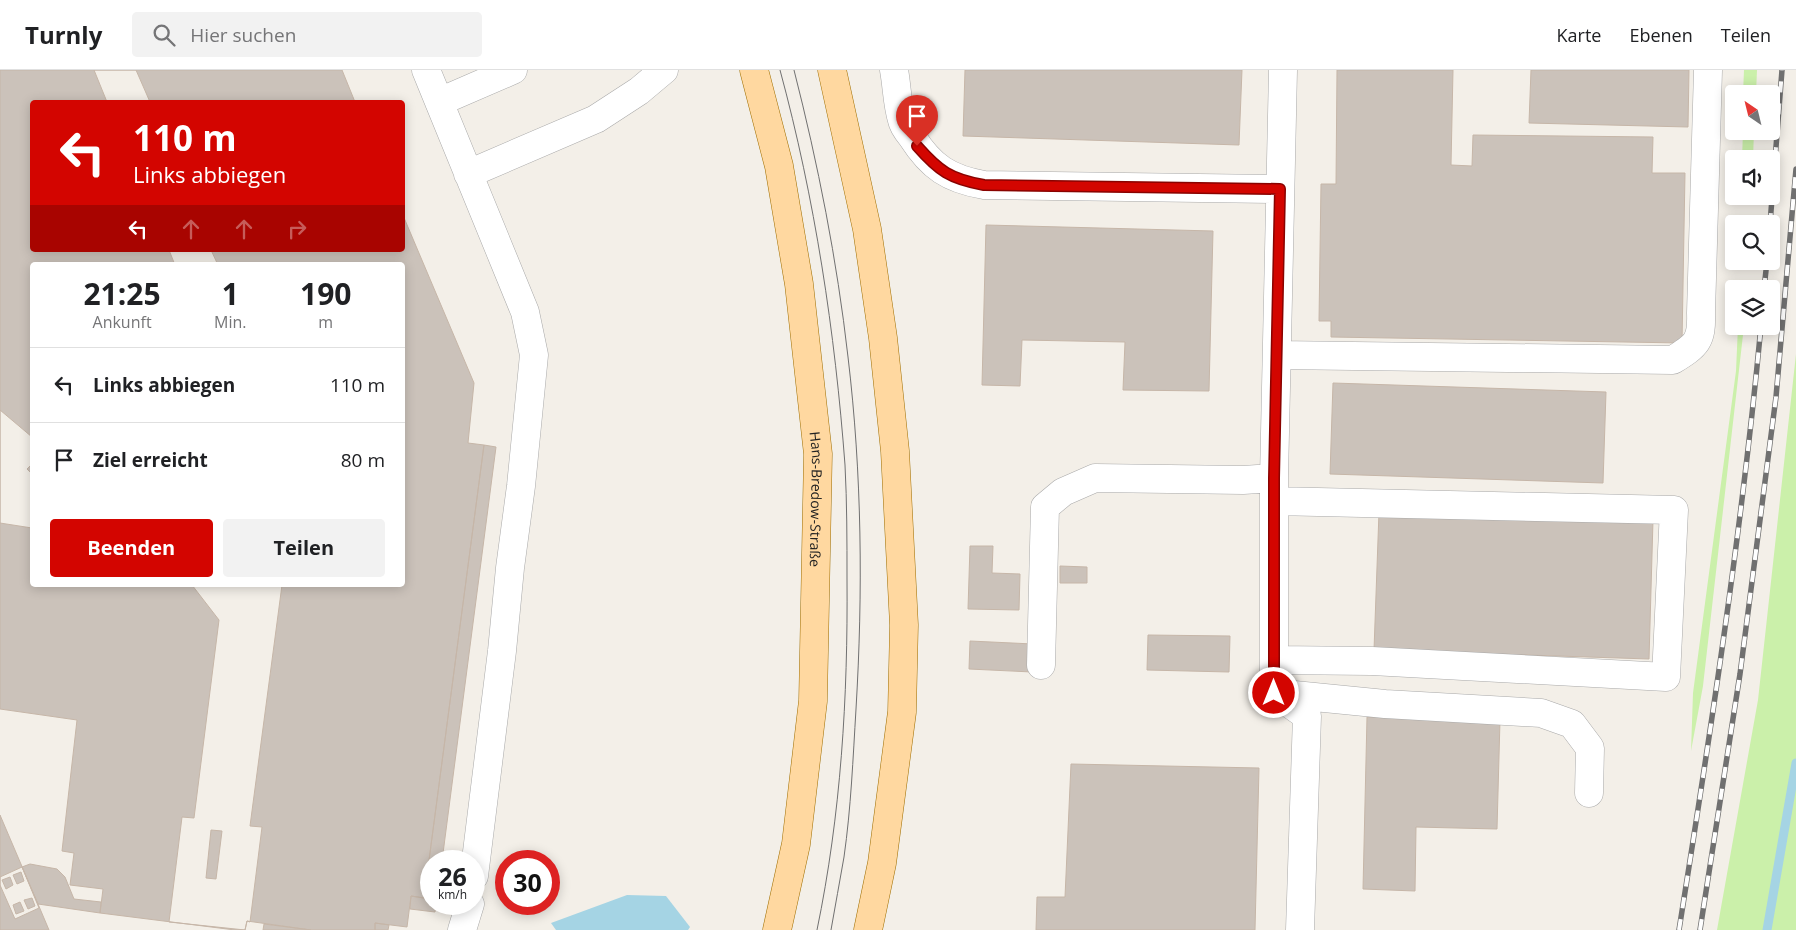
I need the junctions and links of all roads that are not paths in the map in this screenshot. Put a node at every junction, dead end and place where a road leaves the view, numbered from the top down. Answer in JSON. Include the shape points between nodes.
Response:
{"nodes":[{"id":1,"x":426,"y":70,"type":"edge"},
{"id":2,"x":513,"y":70,"type":"edge"},
{"id":3,"x":664,"y":70,"type":"edge"},
{"id":4,"x":754,"y":70,"type":"edge"},
{"id":5,"x":832,"y":70,"type":"edge"},
{"id":6,"x":894,"y":70,"type":"edge"},
{"id":7,"x":1282,"y":70,"type":"edge"},
{"id":8,"x":1708,"y":70,"type":"edge"},
{"id":9,"x":439,"y":102,"type":"junction"},
{"id":10,"x":468,"y":174,"type":"junction"},
{"id":11,"x":1280,"y":189,"type":"junction"},
{"id":12,"x":1277,"y":355,"type":"junction"},
{"id":13,"x":1274,"y":489,"type":"junction"},
{"id":14,"x":1274,"y":660,"type":"junction"},
{"id":15,"x":1041,"y":665,"type":"dead end"},
{"id":16,"x":1274,"y":693,"type":"junction"},
{"id":17,"x":1589,"y":793,"type":"dead end"},
{"id":18,"x":477,"y":850,"type":"edge"},
{"id":19,"x":777,"y":930,"type":"edge"},
{"id":20,"x":868,"y":930,"type":"edge"},
{"id":21,"x":1300,"y":930,"type":"edge"}],
"edges":[{"from":1,"to":9,"type":"street"},
{"from":2,"to":9,"type":"street"},
{"from":3,"to":10,"type":"street","via":[[596,119]]},
{"from":4,"to":19,"type":"main road","name":"Hans-Bredow-Straße","via":[[779,166],[799,284],[818,454],[813,701],[796,844]]},
{"from":5,"to":20,"type":"main road","via":[[867,229],[883,338],[895,451],[904,625],[902,712],[882,863]]},
{"from":6,"to":11,"type":"street","via":[[902,122],[932,163],[963,181],[984,185]]},
{"from":7,"to":11,"type":"street"},
{"from":8,"to":12,"type":"street","via":[[1702,330],[1698,340],[1687,351],[1673,360]]},
{"from":9,"to":10,"type":"street"},
{"from":10,"to":18,"type":"street","via":[[525,312],[534,355]]},
{"from":11,"to":12,"type":"street"},
{"from":12,"to":13,"type":"street"},
{"from":13,"to":14,"type":"street"},
{"from":13,"to":14,"type":"street","via":[[1674,510],[1666,677],[1372,661]]},
{"from":13,"to":15,"type":"street","via":[[1183,480],[1095,478],[1063,492],[1045,507]]},
{"from":14,"to":16,"type":"street"},
{"from":16,"to":17,"type":"street","via":[[1385,704],[1541,713],[1557,718],[1572,724],[1590,748]]},
{"from":16,"to":21,"type":"street","via":[[1307,716]]}]}
